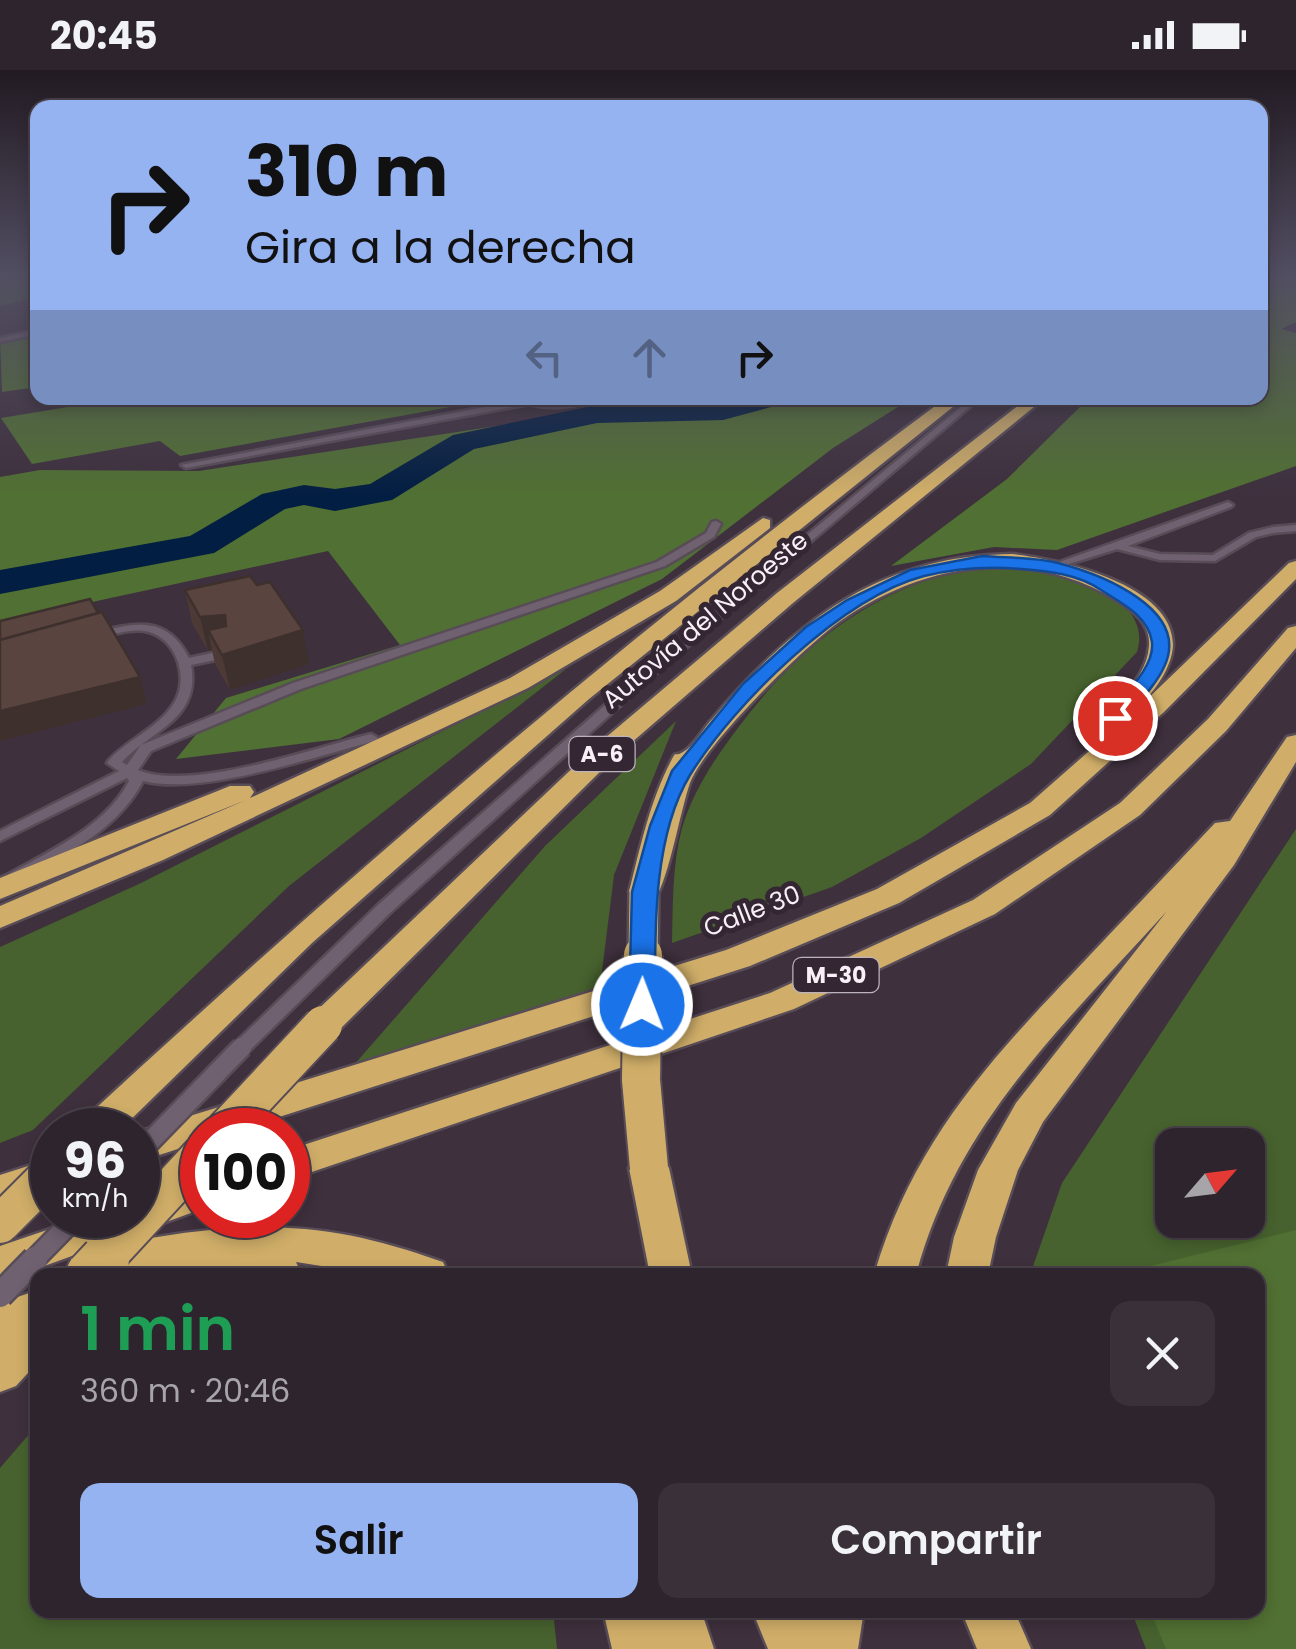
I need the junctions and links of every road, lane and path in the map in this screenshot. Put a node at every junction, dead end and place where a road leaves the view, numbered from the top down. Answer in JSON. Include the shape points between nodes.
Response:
{"nodes":[{"id":1,"x":502,"y":405,"type":"edge"},
{"id":2,"x":924,"y":405,"type":"edge"},
{"id":3,"x":927,"y":405,"type":"edge"},
{"id":4,"x":955,"y":405,"type":"edge"},
{"id":5,"x":957,"y":405,"type":"edge"},
{"id":6,"x":1043,"y":407,"type":"edge"},
{"id":7,"x":1011,"y":444,"type":"dead end"},
{"id":8,"x":878,"y":457,"type":"junction"},
{"id":9,"x":186,"y":465,"type":"dead end"},
{"id":10,"x":974,"y":473,"type":"dead end"},
{"id":11,"x":928,"y":486,"type":"junction"},
{"id":12,"x":1228,"y":505,"type":"dead end"},
{"id":13,"x":903,"y":508,"type":"junction"},
{"id":14,"x":716,"y":524,"type":"dead end"},
{"id":15,"x":1296,"y":528,"type":"edge"},
{"id":16,"x":1117,"y":546,"type":"junction"},
{"id":17,"x":714,"y":560,"type":"junction"},
{"id":18,"x":1053,"y":566,"type":"junction"},
{"id":19,"x":1296,"y":567,"type":"edge"},
{"id":20,"x":1296,"y":632,"type":"edge"},
{"id":21,"x":73,"y":641,"type":"edge"},
{"id":22,"x":226,"y":654,"type":"edge"},
{"id":23,"x":184,"y":664,"type":"junction"},
{"id":24,"x":370,"y":738,"type":"junction"},
{"id":25,"x":1294,"y":747,"type":"edge"},
{"id":26,"x":130,"y":771,"type":"junction"},
{"id":27,"x":679,"y":776,"type":"junction"},
{"id":28,"x":1266,"y":784,"type":"junction"},
{"id":29,"x":1040,"y":809,"type":"junction"},
{"id":30,"x":0,"y":837,"type":"edge"},
{"id":31,"x":152,"y":854,"type":"junction"},
{"id":32,"x":0,"y":887,"type":"edge"},
{"id":33,"x":0,"y":918,"type":"edge"},
{"id":34,"x":0,"y":931,"type":"edge"},
{"id":35,"x":118,"y":1108,"type":"edge"},
{"id":36,"x":246,"y":1108,"type":"edge"},
{"id":37,"x":160,"y":1129,"type":"edge"},
{"id":38,"x":160,"y":1144,"type":"edge"},
{"id":39,"x":310,"y":1157,"type":"edge"},
{"id":40,"x":180,"y":1178,"type":"edge"},
{"id":41,"x":30,"y":1181,"type":"edge"},
{"id":42,"x":0,"y":1191,"type":"edge"},
{"id":43,"x":30,"y":1195,"type":"edge"},
{"id":44,"x":180,"y":1201,"type":"edge"},
{"id":45,"x":0,"y":1224,"type":"edge"},
{"id":46,"x":56,"y":1238,"type":"edge"},
{"id":47,"x":0,"y":1264,"type":"edge"},
{"id":48,"x":897,"y":1264,"type":"edge"},
{"id":49,"x":96,"y":1268,"type":"edge"},
{"id":50,"x":105,"y":1268,"type":"edge"},
{"id":51,"x":406,"y":1268,"type":"edge"},
{"id":52,"x":670,"y":1268,"type":"edge"},
{"id":53,"x":969,"y":1268,"type":"edge"},
{"id":54,"x":30,"y":1290,"type":"edge"},
{"id":55,"x":0,"y":1298,"type":"edge"},
{"id":56,"x":30,"y":1312,"type":"edge"},
{"id":57,"x":0,"y":1322,"type":"edge"},
{"id":58,"x":30,"y":1339,"type":"edge"},
{"id":59,"x":0,"y":1371,"type":"edge"},
{"id":60,"x":631,"y":1618,"type":"edge"},
{"id":61,"x":678,"y":1618,"type":"edge"},
{"id":62,"x":781,"y":1618,"type":"edge"},
{"id":63,"x":837,"y":1618,"type":"edge"},
{"id":64,"x":981,"y":1618,"type":"edge"},
{"id":65,"x":991,"y":1618,"type":"edge"},
{"id":66,"x":639,"y":1649,"type":"edge"},
{"id":67,"x":687,"y":1649,"type":"edge"},
{"id":68,"x":794,"y":1649,"type":"edge"},
{"id":69,"x":831,"y":1649,"type":"edge"},
{"id":70,"x":987,"y":1649,"type":"edge"},
{"id":71,"x":1004,"y":1649,"type":"edge"}],
"edges":[{"from":1,"to":9,"type":"lane"},
{"from":2,"to":17,"type":"highway"},
{"from":3,"to":8,"type":"highway","name":"Autovía del Noroeste","number":"A-6"},
{"from":4,"to":8,"type":"highway","name":"Autovía del Noroeste","number":"A-6"},
{"from":5,"to":37,"type":"lane","bridge":true,"via":[[385,908]]},
{"from":6,"to":7,"type":"highway","number":"A-6"},
{"from":6,"to":11,"type":"highway","name":"Autovía del Noroeste","number":"A-6","via":[[1021,412]]},
{"from":8,"to":35,"type":"highway","name":"Autovía del Noroeste","number":"A-6","via":[[397,850]]},
{"from":10,"to":11,"type":"highway","number":"A-6"},
{"from":11,"to":13,"type":"highway","name":"Autovía del Noroeste","number":"A-6"},
{"from":12,"to":16,"type":"lane"},
{"from":13,"to":27,"type":"highway","via":[[868,555],[731,679],[695,730]]},
{"from":13,"to":36,"type":"highway","name":"Autovía del Noroeste","number":"A-6","bridge":true,"via":[[607,750]]},
{"from":14,"to":26,"type":"lane","via":[[701,542],[661,564],[297,686],[146,748]]},
{"from":15,"to":16,"type":"lane","via":[[1269,528],[1201,561]]},
{"from":16,"to":18,"type":"lane"},
{"from":17,"to":24,"type":"highway","via":[[574,643]]},
{"from":17,"to":31,"type":"highway","via":[[668,596],[520,683]]},
{"from":18,"to":27,"type":"highway","via":[[959,564],[876,590],[776,662]]},
{"from":18,"to":29,"type":"highway","via":[[1098,580],[1136,602],[1150,614],[1161,643],[1156,666]]},
{"from":19,"to":29,"type":"highway","name":"Calle 30","number":"M-30","via":[[1168,695]]},
{"from":20,"to":39,"type":"highway","number":"M-30","via":[[1216,725],[1130,809],[984,907],[782,1001]]},
{"from":21,"to":23,"type":"lane","via":[[128,628],[155,630],[176,645]]},
{"from":22,"to":23,"type":"lane"},
{"from":23,"to":26,"type":"lane","via":[[188,691],[178,708],[114,763]]},
{"from":24,"to":26,"type":"lane","via":[[181,782]]},
{"from":24,"to":32,"type":"highway"},
{"from":25,"to":28,"type":"highway"},
{"from":26,"to":30,"type":"lane"},
{"from":26,"to":32,"type":"lane","via":[[136,781],[115,813]]},
{"from":27,"to":52,"type":"highway","bridge":true,"via":[[644,892],[641,1080],[649,1168]]},
{"from":28,"to":48,"type":"highway","via":[[976,1101],[936,1168]]},
{"from":28,"to":53,"type":"highway","via":[[1220,865],[1029,1114],[998,1170]]},
{"from":29,"to":38,"type":"highway","name":"Calle 30","number":"M-30","via":[[888,896],[738,958]]},
{"from":31,"to":33,"type":"highway"},
{"from":31,"to":34,"type":"highway"},
{"from":40,"to":49,"type":"highway","bridge":true},
{"from":41,"to":42,"type":"highway"},
{"from":43,"to":45,"type":"highway","bridge":true},
{"from":44,"to":47,"type":"highway"},
{"from":46,"to":55,"type":"lane","bridge":true},
{"from":50,"to":51,"type":"highway","via":[[156,1256],[282,1245],[357,1252]]},
{"from":54,"to":55,"type":"highway"},
{"from":56,"to":57,"type":"highway"},
{"from":58,"to":59,"type":"highway"},
{"from":60,"to":66,"type":"highway"},
{"from":61,"to":67,"type":"highway"},
{"from":62,"to":68,"type":"highway"},
{"from":63,"to":69,"type":"highway"},
{"from":64,"to":70,"type":"highway"},
{"from":65,"to":71,"type":"highway"}]}
